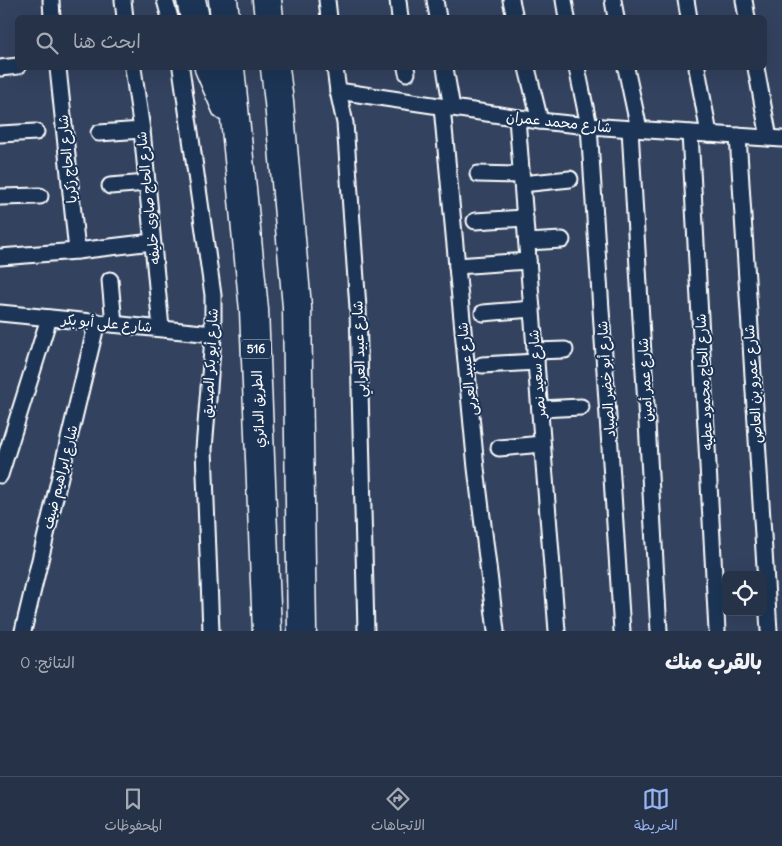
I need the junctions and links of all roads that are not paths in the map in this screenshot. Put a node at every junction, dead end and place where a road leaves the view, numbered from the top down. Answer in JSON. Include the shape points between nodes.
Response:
{"nodes":[{"id":1,"x":50,"y":0,"type":"edge"},
{"id":2,"x":123,"y":0,"type":"edge"},
{"id":3,"x":165,"y":0,"type":"edge"},
{"id":4,"x":191,"y":0,"type":"edge"},
{"id":5,"x":223,"y":0,"type":"edge"},
{"id":6,"x":267,"y":0,"type":"edge"},
{"id":7,"x":327,"y":0,"type":"edge"},
{"id":8,"x":398,"y":0,"type":"edge"},
{"id":9,"x":435,"y":0,"type":"edge"},
{"id":10,"x":511,"y":0,"type":"edge"},
{"id":11,"x":564,"y":0,"type":"edge"},
{"id":12,"x":613,"y":0,"type":"edge"},
{"id":13,"x":686,"y":0,"type":"edge"},
{"id":14,"x":744,"y":0,"type":"edge"},
{"id":15,"x":52,"y":15,"type":"edge"},
{"id":16,"x":125,"y":15,"type":"edge"},
{"id":17,"x":169,"y":15,"type":"edge"},
{"id":18,"x":194,"y":15,"type":"edge"},
{"id":19,"x":225,"y":15,"type":"edge"},
{"id":20,"x":269,"y":15,"type":"edge"},
{"id":21,"x":329,"y":15,"type":"edge"},
{"id":22,"x":400,"y":15,"type":"edge"},
{"id":23,"x":438,"y":15,"type":"edge"},
{"id":24,"x":515,"y":15,"type":"edge"},
{"id":25,"x":566,"y":15,"type":"edge"},
{"id":26,"x":616,"y":15,"type":"edge"},
{"id":27,"x":688,"y":15,"type":"edge"},
{"id":28,"x":746,"y":15,"type":"edge"},
{"id":29,"x":15,"y":66,"type":"edge"},
{"id":30,"x":0,"y":68,"type":"edge"},
{"id":31,"x":58,"y":70,"type":"edge"},
{"id":32,"x":133,"y":70,"type":"edge"},
{"id":33,"x":181,"y":70,"type":"edge"},
{"id":34,"x":210,"y":70,"type":"edge"},
{"id":35,"x":230,"y":70,"type":"edge"},
{"id":36,"x":275,"y":70,"type":"edge"},
{"id":37,"x":335,"y":70,"type":"edge"},
{"id":38,"x":445,"y":70,"type":"edge"},
{"id":39,"x":527,"y":70,"type":"edge"},
{"id":40,"x":577,"y":70,"type":"edge"},
{"id":41,"x":626,"y":70,"type":"edge"},
{"id":42,"x":697,"y":70,"type":"edge"},
{"id":43,"x":757,"y":70,"type":"edge"},
{"id":44,"x":338,"y":91,"type":"junction"},
{"id":45,"x":447,"y":107,"type":"junction"},
{"id":46,"x":517,"y":118,"type":"junction"},
{"id":47,"x":540,"y":121,"type":"junction"},
{"id":48,"x":589,"y":126,"type":"junction"},
{"id":49,"x":634,"y":129,"type":"junction"},
{"id":50,"x":142,"y":130,"type":"junction"},
{"id":51,"x":236,"y":130,"type":"junction"},
{"id":52,"x":36,"y":132,"type":"dead end"},
{"id":53,"x":99,"y":133,"type":"dead end"},
{"id":54,"x":690,"y":133,"type":"junction"},
{"id":55,"x":0,"y":134,"type":"edge"},
{"id":56,"x":709,"y":134,"type":"junction"},
{"id":57,"x":738,"y":136,"type":"junction"},
{"id":58,"x":776,"y":138,"type":"edge"},
{"id":59,"x":478,"y":174,"type":"dead end"},
{"id":60,"x":570,"y":179,"type":"dead end"},
{"id":61,"x":522,"y":180,"type":"junction"},
{"id":62,"x":147,"y":183,"type":"junction"},
{"id":63,"x":110,"y":186,"type":"dead end"},
{"id":64,"x":40,"y":196,"type":"dead end"},
{"id":65,"x":0,"y":198,"type":"edge"},
{"id":66,"x":524,"y":218,"type":"junction"},
{"id":67,"x":474,"y":221,"type":"dead end"},
{"id":68,"x":562,"y":240,"type":"dead end"},
{"id":69,"x":152,"y":242,"type":"junction"},
{"id":70,"x":526,"y":242,"type":"junction"},
{"id":71,"x":77,"y":251,"type":"junction"},
{"id":72,"x":0,"y":257,"type":"edge"},
{"id":73,"x":528,"y":261,"type":"junction"},
{"id":74,"x":456,"y":266,"type":"junction"},
{"id":75,"x":110,"y":280,"type":"dead end"},
{"id":76,"x":532,"y":309,"type":"junction"},
{"id":77,"x":483,"y":313,"type":"dead end"},
{"id":78,"x":1,"y":315,"type":"edge"},
{"id":79,"x":49,"y":318,"type":"junction"},
{"id":80,"x":97,"y":322,"type":"junction"},
{"id":81,"x":114,"y":324,"type":"junction"},
{"id":82,"x":161,"y":328,"type":"junction"},
{"id":83,"x":213,"y":334,"type":"junction"},
{"id":84,"x":565,"y":350,"type":"dead end"},
{"id":85,"x":536,"y":357,"type":"junction"},
{"id":86,"x":482,"y":366,"type":"dead end"},
{"id":87,"x":581,"y":407,"type":"dead end"},
{"id":88,"x":540,"y":410,"type":"junction"},
{"id":89,"x":542,"y":444,"type":"junction"},
{"id":90,"x":499,"y":448,"type":"dead end"},
{"id":91,"x":0,"y":475,"type":"edge"},
{"id":92,"x":22,"y":631,"type":"edge"},
{"id":93,"x":210,"y":631,"type":"edge"},
{"id":94,"x":267,"y":631,"type":"edge"},
{"id":95,"x":302,"y":631,"type":"edge"},
{"id":96,"x":366,"y":631,"type":"edge"},
{"id":97,"x":496,"y":631,"type":"edge"},
{"id":98,"x":557,"y":631,"type":"edge"},
{"id":99,"x":622,"y":631,"type":"edge"},
{"id":100,"x":660,"y":631,"type":"edge"},
{"id":101,"x":717,"y":631,"type":"edge"},
{"id":102,"x":769,"y":631,"type":"edge"}],
"edges":[{"from":1,"to":15,"type":"street"},
{"from":2,"to":16,"type":"street"},
{"from":3,"to":17,"type":"street"},
{"from":4,"to":18,"type":"highway"},
{"from":5,"to":19,"type":"highway"},
{"from":6,"to":20,"type":"highway"},
{"from":7,"to":21,"type":"street"},
{"from":8,"to":22,"type":"street"},
{"from":9,"to":23,"type":"street"},
{"from":10,"to":24,"type":"street"},
{"from":11,"to":25,"type":"street"},
{"from":12,"to":26,"type":"street"},
{"from":13,"to":27,"type":"street"},
{"from":14,"to":28,"type":"street"},
{"from":29,"to":30,"type":"street"},
{"from":31,"to":71,"type":"street","name":"شارع الحاج زكريا"},
{"from":32,"to":50,"type":"street","name":"شارع الحاج صاوى خليفه"},
{"from":33,"to":83,"type":"street","name":"شارع أبو بكر الصديق","via":[[213,295]]},
{"from":34,"to":51,"type":"highway"},
{"from":35,"to":51,"type":"highway","name":"الطريق الدائري","number":"516"},
{"from":36,"to":95,"type":"highway","via":[[297,307]]},
{"from":37,"to":44,"type":"street","name":"شارع عبيد العرابي"},
{"from":38,"to":45,"type":"street","name":"شارع عبيد العربى"},
{"from":39,"to":47,"type":"street"},
{"from":40,"to":48,"type":"street","name":"شارع أبو خضر الصياد"},
{"from":41,"to":49,"type":"street","name":"شارع عمر أمين"},
{"from":42,"to":56,"type":"street"},
{"from":43,"to":58,"type":"street"},
{"from":44,"to":45,"type":"street","name":"شارع محمد عمران"},
{"from":44,"to":96,"type":"street","name":"شارع عبيد العرابي","via":[[345,123],[358,308]]},
{"from":45,"to":46,"type":"street","name":"شارع محمد عمران"},
{"from":45,"to":74,"type":"street","name":"شارع عبيد العربى"},
{"from":46,"to":47,"type":"street","name":"شارع محمد عمران"},
{"from":46,"to":61,"type":"street","name":"شارع سعيد نصر"},
{"from":47,"to":48,"type":"street","name":"شارع محمد عمران"},
{"from":48,"to":49,"type":"street","name":"شارع محمد عمران"},
{"from":48,"to":99,"type":"street","name":"شارع أبو خضر الصياد"},
{"from":49,"to":54,"type":"street","name":"شارع محمد عمران"},
{"from":49,"to":100,"type":"street","name":"شارع عمر أمين"},
{"from":50,"to":53,"type":"street"},
{"from":50,"to":62,"type":"street","name":"شارع الحاج صاوى خليفه"},
{"from":51,"to":94,"type":"highway","name":"الطريق الدائري","number":"516","via":[[254,310]]},
{"from":52,"to":55,"type":"street"},
{"from":54,"to":56,"type":"street","name":"شارع محمد عمران"},
{"from":54,"to":101,"type":"street","name":"شارع الحاج محمود عطيه"},
{"from":56,"to":57,"type":"street","name":"شارع محمد عمران"},
{"from":57,"to":58,"type":"street","name":"شارع محمد عمران"},
{"from":57,"to":102,"type":"street","name":"شارع عمرو بن العاص"},
{"from":59,"to":61,"type":"street"},
{"from":60,"to":61,"type":"street"},
{"from":61,"to":66,"type":"street","name":"شارع سعيد نصر"},
{"from":62,"to":63,"type":"street"},
{"from":62,"to":69,"type":"street","name":"شارع الحاج صاوى خليفه"},
{"from":64,"to":65,"type":"street"},
{"from":66,"to":67,"type":"street"},
{"from":66,"to":70,"type":"street","name":"شارع سعيد نصر"},
{"from":68,"to":70,"type":"street"},
{"from":69,"to":71,"type":"street"},
{"from":69,"to":82,"type":"street","name":"شارع الحاج صاوى خليفه"},
{"from":70,"to":73,"type":"street","name":"شارع سعيد نصر"},
{"from":71,"to":72,"type":"street"},
{"from":73,"to":74,"type":"street"},
{"from":73,"to":76,"type":"street","name":"شارع سعيد نصر"},
{"from":74,"to":97,"type":"street","name":"شارع عبيد العربى"},
{"from":75,"to":81,"type":"street"},
{"from":76,"to":77,"type":"street"},
{"from":76,"to":85,"type":"street","name":"شارع سعيد نصر"},
{"from":78,"to":79,"type":"street","name":"شارع على أبو بكر"},
{"from":79,"to":80,"type":"street","name":"شارع على أبو بكر"},
{"from":79,"to":91,"type":"street"},
{"from":80,"to":81,"type":"street","name":"شارع على أبو بكر"},
{"from":80,"to":92,"type":"street","name":"شارع ابراهيم ضيف"},
{"from":81,"to":82,"type":"street","name":"شارع على أبو بكر"},
{"from":82,"to":83,"type":"street","name":"شارع على أبو بكر"},
{"from":83,"to":93,"type":"street","name":"شارع أبو بكر الصديق","via":[[204,449]]},
{"from":84,"to":85,"type":"street"},
{"from":85,"to":86,"type":"street"},
{"from":85,"to":88,"type":"street","name":"شارع سعيد نصر"},
{"from":87,"to":88,"type":"street"},
{"from":88,"to":89,"type":"street","name":"شارع سعيد نصر"},
{"from":89,"to":90,"type":"street"},
{"from":89,"to":98,"type":"street","name":"شارع سعيد نصر"}]}
